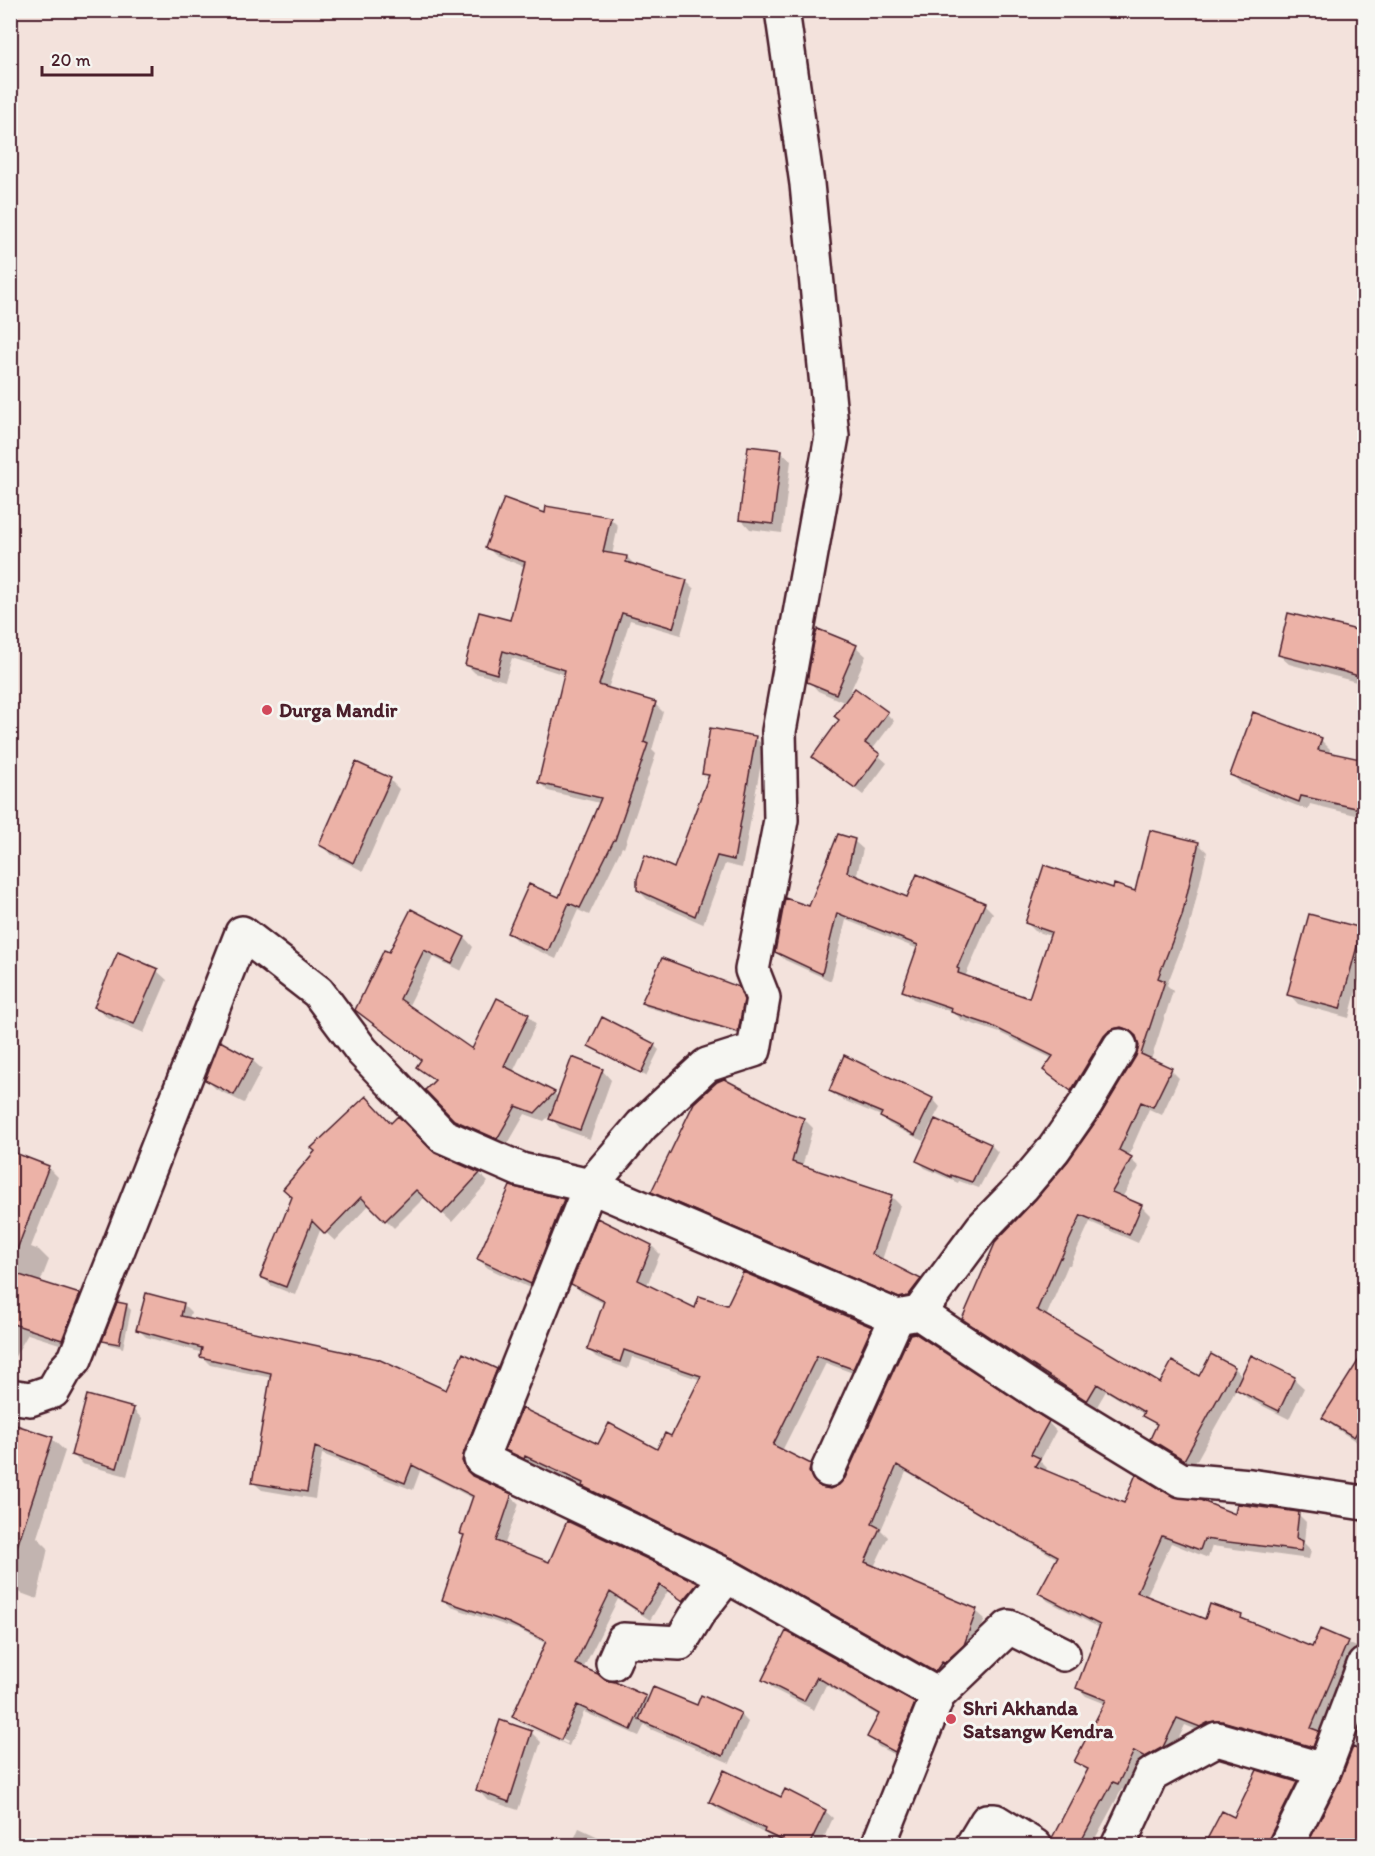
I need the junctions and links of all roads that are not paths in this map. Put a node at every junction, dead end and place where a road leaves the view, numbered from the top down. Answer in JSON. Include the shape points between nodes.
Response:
{"nodes":[{"id":1,"x":782,"y":10,"type":"edge"},
{"id":2,"x":1120,"y":1046,"type":"dead end"},
{"id":3,"x":590,"y":1186,"type":"junction"},
{"id":4,"x":908,"y":1315,"type":"junction"},
{"id":5,"x":10,"y":1396,"type":"edge"},
{"id":6,"x":828,"y":1470,"type":"dead end"},
{"id":7,"x":1365,"y":1503,"type":"edge"},
{"id":8,"x":727,"y":1576,"type":"junction"},
{"id":9,"x":1063,"y":1654,"type":"dead end"},
{"id":10,"x":613,"y":1663,"type":"dead end"},
{"id":11,"x":1365,"y":1665,"type":"edge"},
{"id":12,"x":938,"y":1695,"type":"junction"},
{"id":13,"x":1324,"y":1770,"type":"junction"},
{"id":14,"x":886,"y":1842,"type":"edge"},
{"id":15,"x":972,"y":1845,"type":"edge"},
{"id":16,"x":1035,"y":1845,"type":"edge"},
{"id":17,"x":1118,"y":1845,"type":"edge"},
{"id":18,"x":1286,"y":1845,"type":"edge"}],
"edges":[{"from":1,"to":3,"type":"street","via":[[807,184],[832,436],[779,731],[781,820],[752,970],[763,998],[754,1050],[707,1065],[642,1125]]},
{"from":2,"to":4,"type":"street","via":[[1054,1149]]},
{"from":3,"to":4,"type":"street"},
{"from":3,"to":5,"type":"street","via":[[520,1170],[443,1136],[362,1051],[318,992],[242,933],[75,1359],[53,1391],[30,1399]]},
{"from":3,"to":8,"type":"street","via":[[481,1459]]},
{"from":4,"to":6,"type":"street"},
{"from":4,"to":7,"type":"street","via":[[1181,1480]]},
{"from":8,"to":10,"type":"street","via":[[680,1643],[623,1640]]},
{"from":8,"to":12,"type":"street"},
{"from":9,"to":12,"type":"street","via":[[1010,1627]]},
{"from":11,"to":13,"type":"street"},
{"from":12,"to":14,"type":"street"},
{"from":13,"to":17,"type":"street","via":[[1217,1739],[1151,1775]]},
{"from":13,"to":18,"type":"street"},
{"from":15,"to":16,"type":"street","via":[[987,1821],[995,1821]]}]}
